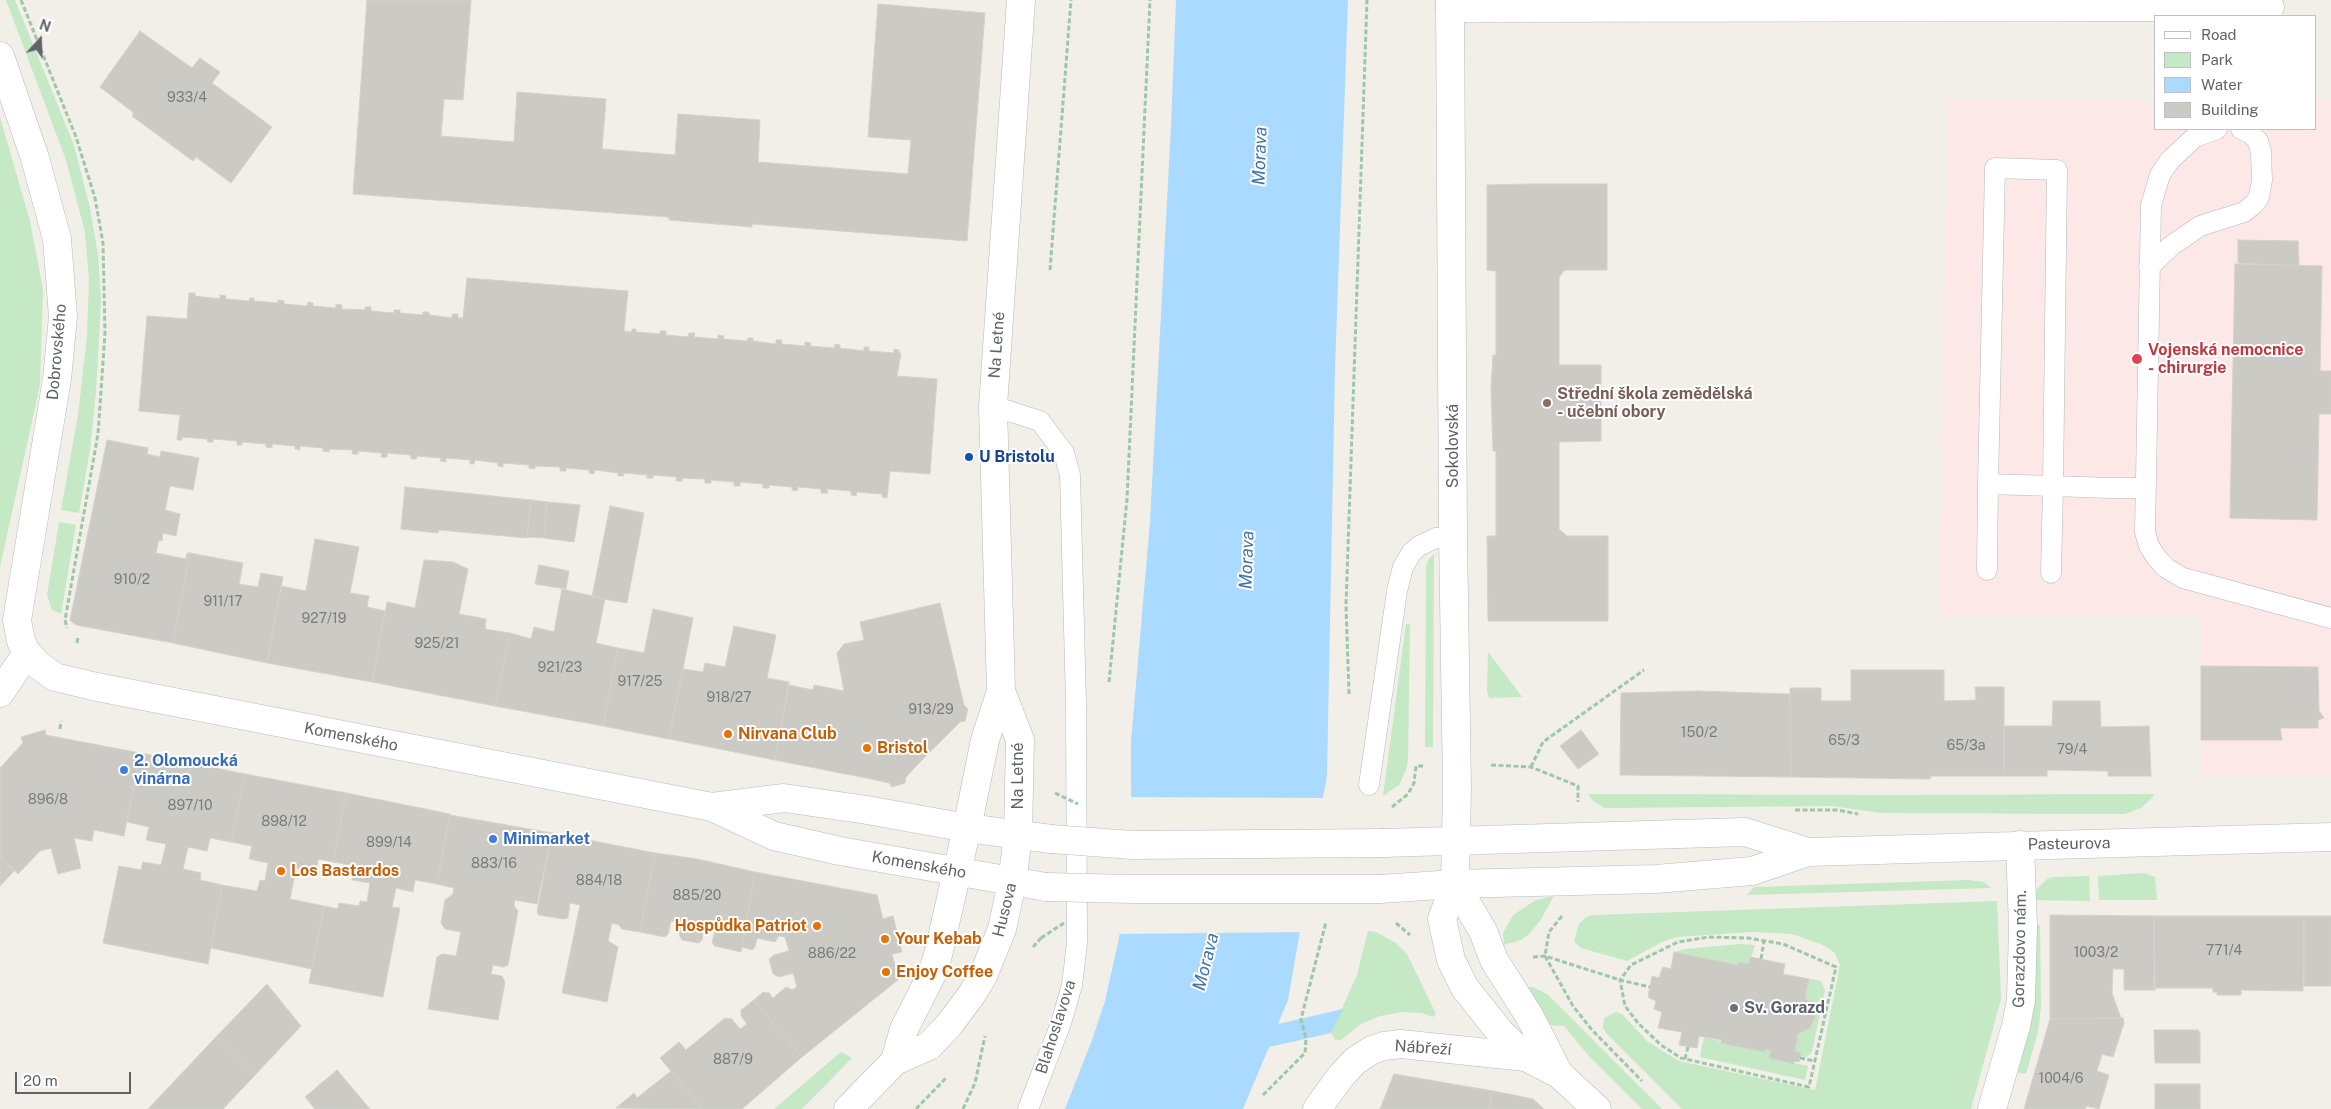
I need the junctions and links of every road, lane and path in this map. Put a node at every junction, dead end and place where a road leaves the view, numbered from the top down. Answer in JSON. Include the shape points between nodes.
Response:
{"nodes":[{"id":1,"x":1021,"y":0,"type":"edge"},
{"id":2,"x":1071,"y":0,"type":"edge"},
{"id":3,"x":1150,"y":0,"type":"edge"},
{"id":4,"x":1367,"y":0,"type":"edge"},
{"id":5,"x":1450,"y":4,"type":"edge"},
{"id":6,"x":2270,"y":8,"type":"dead end"},
{"id":7,"x":0,"y":56,"type":"edge"},
{"id":8,"x":2215,"y":130,"type":"edge"},
{"id":9,"x":2243,"y":130,"type":"edge"},
{"id":10,"x":2149,"y":267,"type":"junction"},
{"id":11,"x":1050,"y":270,"type":"dead end"},
{"id":12,"x":993,"y":406,"type":"junction"},
{"id":13,"x":1988,"y":484,"type":"junction"},
{"id":14,"x":2053,"y":486,"type":"junction"},
{"id":15,"x":2144,"y":488,"type":"junction"},
{"id":16,"x":1453,"y":536,"type":"junction"},
{"id":17,"x":1987,"y":570,"type":"dead end"},
{"id":18,"x":2051,"y":573,"type":"dead end"},
{"id":19,"x":2331,"y":618,"type":"edge"},
{"id":20,"x":78,"y":637,"type":"dead end"},
{"id":21,"x":77,"y":643,"type":"dead end"},
{"id":22,"x":27,"y":653,"type":"junction"},
{"id":23,"x":0,"y":660,"type":"edge"},
{"id":24,"x":1644,"y":670,"type":"dead end"},
{"id":25,"x":1108,"y":687,"type":"dead end"},
{"id":26,"x":1001,"y":691,"type":"junction"},
{"id":27,"x":0,"y":693,"type":"edge"},
{"id":28,"x":1349,"y":697,"type":"dead end"},
{"id":29,"x":62,"y":721,"type":"dead end"},
{"id":30,"x":60,"y":729,"type":"dead end"},
{"id":31,"x":1492,"y":765,"type":"dead end"},
{"id":32,"x":1416,"y":766,"type":"dead end"},
{"id":33,"x":1531,"y":768,"type":"junction"},
{"id":34,"x":1370,"y":785,"type":"dead end"},
{"id":35,"x":1578,"y":786,"type":"dead end"},
{"id":36,"x":1055,"y":793,"type":"dead end"},
{"id":37,"x":1083,"y":806,"type":"dead end"},
{"id":38,"x":712,"y":807,"type":"junction"},
{"id":39,"x":1389,"y":810,"type":"dead end"},
{"id":40,"x":967,"y":828,"type":"junction"},
{"id":41,"x":1018,"y":834,"type":"junction"},
{"id":42,"x":2331,"y":837,"type":"edge"},
{"id":43,"x":1456,"y":841,"type":"junction"},
{"id":44,"x":2020,"y":845,"type":"junction"},
{"id":45,"x":1808,"y":852,"type":"junction"},
{"id":46,"x":957,"y":872,"type":"junction"},
{"id":47,"x":1012,"y":883,"type":"junction"},
{"id":48,"x":1455,"y":884,"type":"junction"},
{"id":49,"x":1567,"y":912,"type":"dead end"},
{"id":50,"x":1387,"y":919,"type":"dead end"},
{"id":51,"x":1413,"y":939,"type":"dead end"},
{"id":52,"x":1764,"y":941,"type":"junction"},
{"id":53,"x":1545,"y":956,"type":"junction"},
{"id":54,"x":1761,"y":959,"type":"dead end"},
{"id":55,"x":1620,"y":980,"type":"junction"},
{"id":56,"x":1650,"y":987,"type":"dead end"},
{"id":57,"x":1301,"y":1019,"type":"dead end"},
{"id":58,"x":986,"y":1031,"type":"dead end"},
{"id":59,"x":1688,"y":1047,"type":"dead end"},
{"id":60,"x":1526,"y":1057,"type":"junction"},
{"id":61,"x":1800,"y":1058,"type":"dead end"},
{"id":62,"x":1685,"y":1059,"type":"junction"},
{"id":63,"x":894,"y":1061,"type":"junction"},
{"id":64,"x":1815,"y":1061,"type":"junction"},
{"id":65,"x":1559,"y":1074,"type":"junction"},
{"id":66,"x":1642,"y":1081,"type":"dead end"},
{"id":67,"x":1263,"y":1096,"type":"dead end"},
{"id":68,"x":848,"y":1109,"type":"edge"},
{"id":69,"x":963,"y":1109,"type":"edge"},
{"id":70,"x":1028,"y":1109,"type":"edge"},
{"id":71,"x":1317,"y":1109,"type":"edge"},
{"id":72,"x":1597,"y":1109,"type":"edge"},
{"id":73,"x":1992,"y":1109,"type":"edge"}],
"edges":[{"from":1,"to":12,"type":"street","name":"Na Letné"},
{"from":2,"to":11,"type":"path"},
{"from":3,"to":25,"type":"path","via":[[1127,499]]},
{"from":4,"to":28,"type":"path","via":[[1346,595]]},
{"from":5,"to":6,"type":"street","name":"Sokolovská"},
{"from":5,"to":16,"type":"street","name":"Sokolovská"},
{"from":7,"to":22,"type":"street","name":"Dobrovského","via":[[35,158],[57,239],[63,317],[57,379],[19,598],[18,636]]},
{"from":8,"to":10,"type":"lane","via":[[2195,138],[2170,160],[2160,175],[2151,205]]},
{"from":9,"to":10,"type":"lane","via":[[2258,141],[2261,152],[2259,197],[2244,212],[2200,226],[2171,246]]},
{"from":10,"to":15,"type":"lane"},
{"from":12,"to":26,"type":"street","name":"Na Letné"},
{"from":12,"to":70,"type":"lane","name":"Blahoslavova","via":[[1040,421],[1064,454],[1070,475],[1076,703],[1077,943],[1072,985]]},
{"from":13,"to":14,"type":"lane"},
{"from":13,"to":14,"type":"lane","via":[[1995,168],[2057,170]]},
{"from":13,"to":17,"type":"lane"},
{"from":14,"to":15,"type":"lane"},
{"from":14,"to":18,"type":"lane"},
{"from":15,"to":19,"type":"lane","via":[[2147,539],[2166,568],[2200,584]]},
{"from":16,"to":34,"type":"lane","via":[[1436,538],[1419,546],[1403,567]]},
{"from":16,"to":43,"type":"street","name":"Sokolovská"},
{"from":20,"to":21,"type":"path"},
{"from":22,"to":23,"type":"street"},
{"from":22,"to":27,"type":"street"},
{"from":22,"to":38,"type":"street","name":"Komenského","via":[[51,676],[69,681]]},
{"from":24,"to":33,"type":"path","via":[[1543,742]]},
{"from":26,"to":40,"type":"street","name":"Na Letné","via":[[985,740]]},
{"from":26,"to":41,"type":"street","name":"Na Letné","via":[[1020,740]]},
{"from":29,"to":30,"type":"path"},
{"from":31,"to":33,"type":"path"},
{"from":32,"to":39,"type":"path","via":[[1414,783],[1408,794]]},
{"from":33,"to":35,"type":"path"},
{"from":36,"to":37,"type":"path","bridge":true},
{"from":38,"to":40,"type":"street","name":"Komenského","via":[[784,798]]},
{"from":38,"to":46,"type":"street","name":"Komenského","via":[[774,836]]},
{"from":40,"to":41,"type":"street","name":"Komenského"},
{"from":40,"to":46,"type":"street","name":"Husova"},
{"from":41,"to":43,"type":"street","name":"Komenského","bridge":true,"via":[[1133,845]]},
{"from":41,"to":47,"type":"street","name":"Husova"},
{"from":42,"to":44,"type":"street","name":"Pasteurova"},
{"from":43,"to":45,"type":"street","name":"Komenského","via":[[1745,832]]},
{"from":43,"to":48,"type":"street","name":"Sokolovská"},
{"from":44,"to":45,"type":"street","name":"Pasteurova"},
{"from":44,"to":73,"type":"street","name":"Gorazdovo nám.","via":[[2021,1000]]},
{"from":45,"to":48,"type":"street","name":"Komenského","via":[[1752,871],[1656,879]]},
{"from":46,"to":47,"type":"street","name":"Komenského"},
{"from":46,"to":63,"type":"street","name":"Husova","via":[[932,974],[904,1029]]},
{"from":47,"to":48,"type":"street","name":"Komenského","bridge":true,"via":[[1132,889],[1380,889]]},
{"from":47,"to":63,"type":"street","name":"Husova","via":[[1002,929],[972,994],[929,1046]]},
{"from":48,"to":60,"type":"street","via":[[1442,919],[1451,960],[1465,988],[1500,1032]]},
{"from":48,"to":65,"type":"street"},
{"from":49,"to":53,"type":"path","via":[[1549,932]]},
{"from":50,"to":51,"type":"path"},
{"from":52,"to":54,"type":"path"},
{"from":52,"to":55,"type":"path","via":[[1709,937],[1678,942],[1631,965]]},
{"from":52,"to":64,"type":"path","via":[[1783,944],[1836,967]]},
{"from":53,"to":55,"type":"path"},
{"from":53,"to":66,"type":"path","via":[[1573,1006]]},
{"from":55,"to":56,"type":"path"},
{"from":55,"to":62,"type":"path","via":[[1625,1006],[1638,1023],[1661,1045]]},
{"from":57,"to":67,"type":"path","via":[[1306,1039],[1305,1053]]},
{"from":58,"to":69,"type":"path","via":[[975,1083]]},
{"from":59,"to":62,"type":"path"},
{"from":60,"to":65,"type":"street"},
{"from":60,"to":71,"type":"street","name":"Nábřeží","via":[[1401,1044],[1384,1046],[1355,1061]]},
{"from":61,"to":64,"type":"path"},
{"from":62,"to":64,"type":"path","via":[[1809,1087]]},
{"from":63,"to":68,"type":"street","name":"Husova"},
{"from":65,"to":72,"type":"street"}]}
